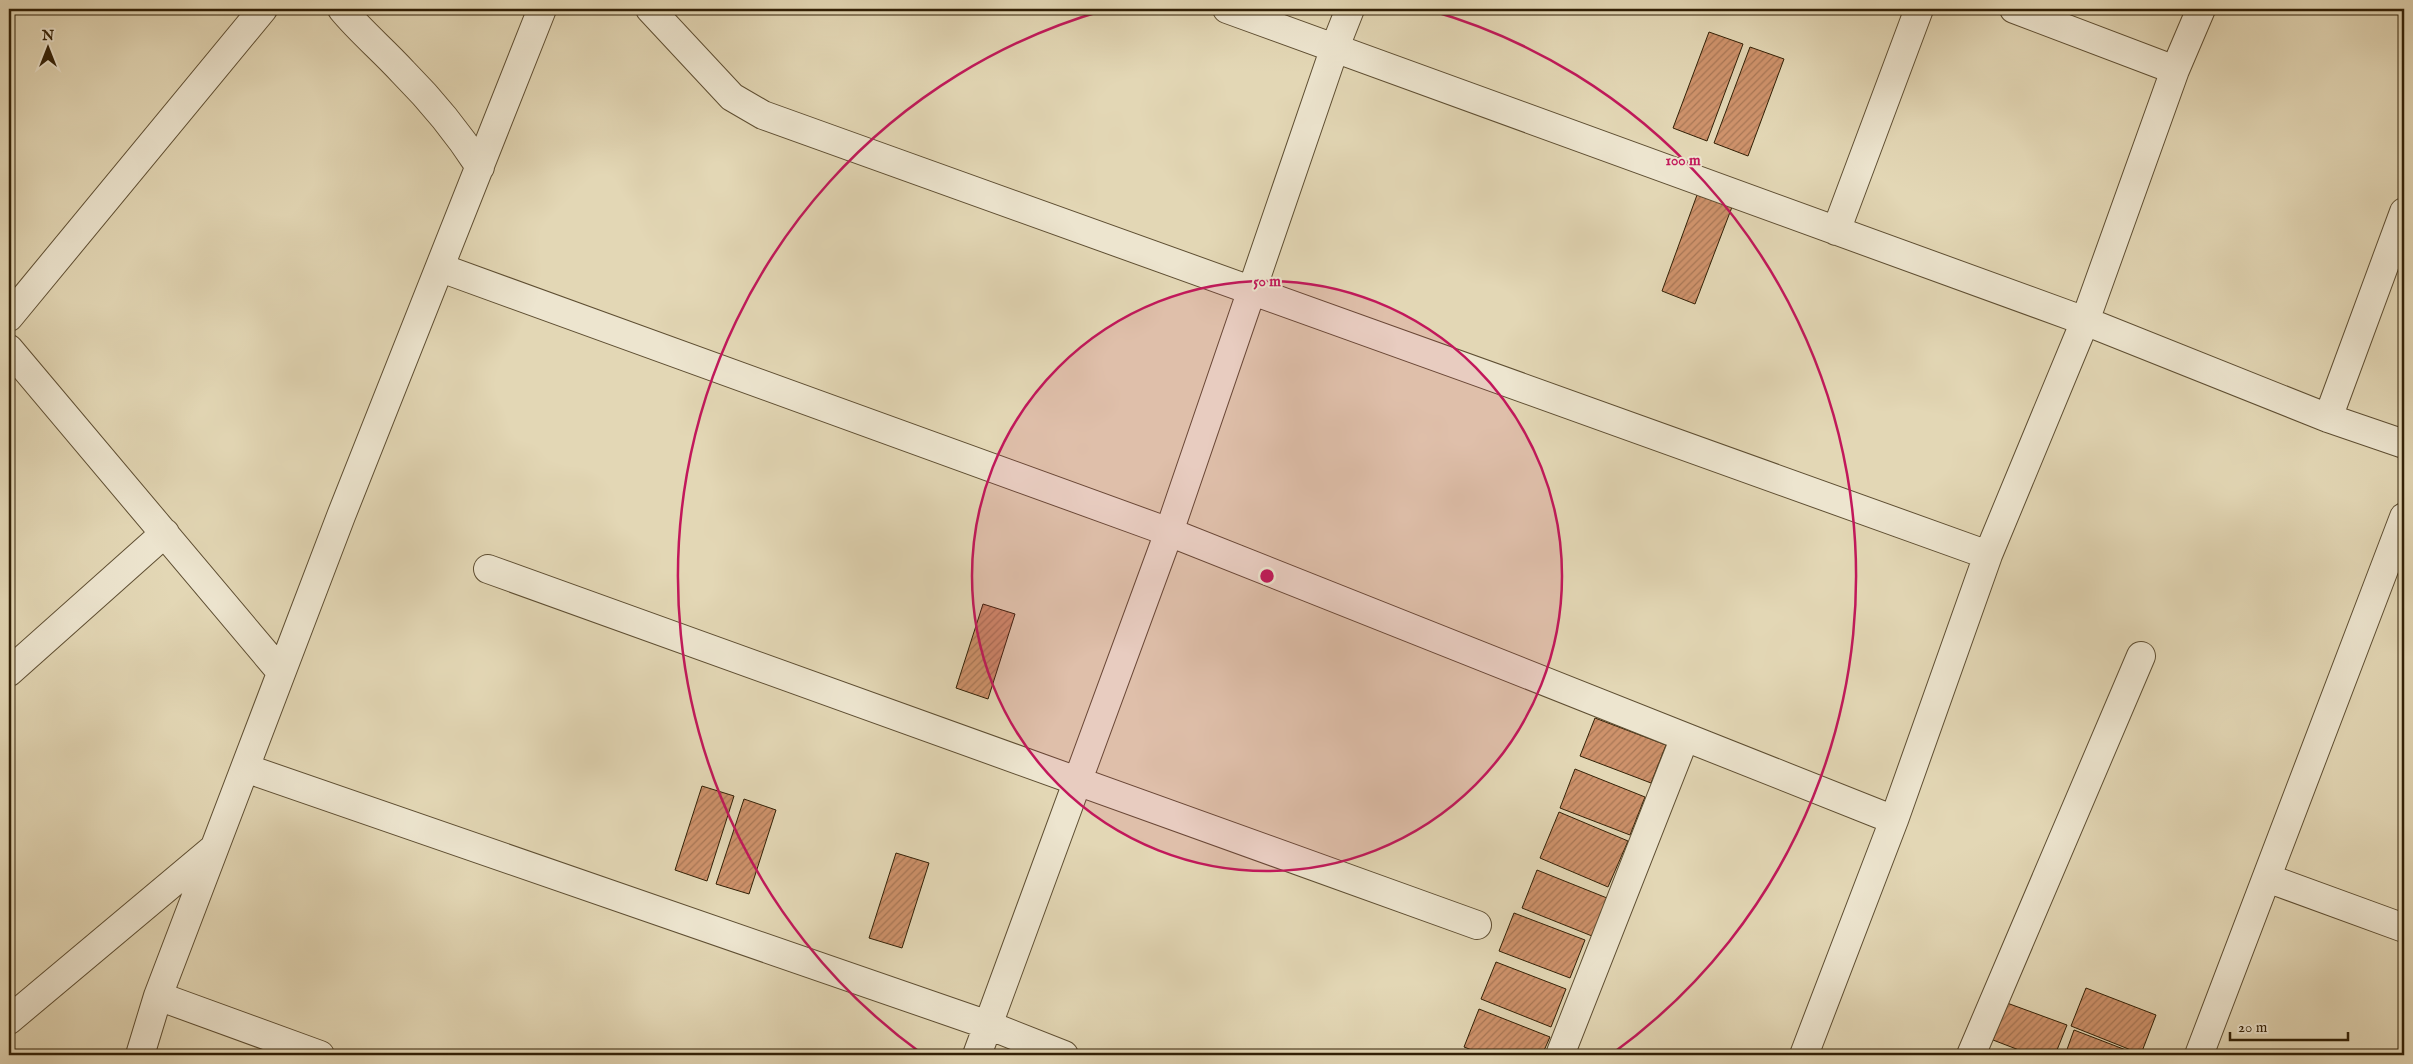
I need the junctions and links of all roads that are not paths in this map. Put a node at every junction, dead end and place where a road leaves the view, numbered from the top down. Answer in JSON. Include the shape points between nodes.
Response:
{"nodes":[{"id":1,"x":263,"y":9,"type":"edge"},
{"id":2,"x":342,"y":9,"type":"edge"},
{"id":3,"x":542,"y":9,"type":"edge"},
{"id":4,"x":650,"y":9,"type":"edge"},
{"id":5,"x":1227,"y":9,"type":"edge"},
{"id":6,"x":1350,"y":9,"type":"edge"},
{"id":7,"x":1919,"y":9,"type":"edge"},
{"id":8,"x":2014,"y":9,"type":"edge"},
{"id":9,"x":2202,"y":9,"type":"edge"},
{"id":10,"x":1335,"y":47,"type":"junction"},
{"id":11,"x":2175,"y":70,"type":"junction"},
{"id":12,"x":480,"y":168,"type":"junction"},
{"id":13,"x":2404,"y":212,"type":"edge"},
{"id":14,"x":1836,"y":231,"type":"junction"},
{"id":15,"x":441,"y":268,"type":"junction"},
{"id":16,"x":1252,"y":289,"type":"junction"},
{"id":17,"x":9,"y":316,"type":"edge"},
{"id":18,"x":2085,"y":321,"type":"junction"},
{"id":19,"x":9,"y":349,"type":"edge"},
{"id":20,"x":2328,"y":418,"type":"junction"},
{"id":21,"x":2404,"y":444,"type":"edge"},
{"id":22,"x":2404,"y":516,"type":"edge"},
{"id":23,"x":1169,"y":532,"type":"junction"},
{"id":24,"x":166,"y":533,"type":"junction"},
{"id":25,"x":1988,"y":555,"type":"junction"},
{"id":26,"x":488,"y":569,"type":"dead end"},
{"id":27,"x":2141,"y":656,"type":"dead end"},
{"id":28,"x":9,"y":672,"type":"edge"},
{"id":29,"x":281,"y":672,"type":"junction"},
{"id":30,"x":1685,"y":737,"type":"junction"},
{"id":31,"x":245,"y":768,"type":"junction"},
{"id":32,"x":1077,"y":782,"type":"junction"},
{"id":33,"x":1894,"y":820,"type":"junction"},
{"id":34,"x":215,"y":848,"type":"junction"},
{"id":35,"x":2267,"y":878,"type":"junction"},
{"id":36,"x":1478,"y":925,"type":"dead end"},
{"id":37,"x":2404,"y":928,"type":"edge"},
{"id":38,"x":158,"y":996,"type":"junction"},
{"id":39,"x":9,"y":1020,"type":"edge"},
{"id":40,"x":988,"y":1025,"type":"junction"},
{"id":41,"x":140,"y":1055,"type":"edge"},
{"id":42,"x":320,"y":1055,"type":"edge"},
{"id":43,"x":977,"y":1055,"type":"edge"},
{"id":44,"x":1064,"y":1055,"type":"edge"},
{"id":45,"x":1560,"y":1055,"type":"edge"},
{"id":46,"x":1804,"y":1055,"type":"edge"},
{"id":47,"x":1971,"y":1055,"type":"edge"},
{"id":48,"x":2199,"y":1055,"type":"edge"}],
"edges":[{"from":1,"to":17,"type":"street"},
{"from":2,"to":12,"type":"street","via":[[404,72],[460,136]]},
{"from":3,"to":12,"type":"street"},
{"from":4,"to":16,"type":"street","via":[[732,97],[763,115],[898,166]]},
{"from":5,"to":10,"type":"street"},
{"from":6,"to":10,"type":"street"},
{"from":7,"to":14,"type":"street"},
{"from":8,"to":11,"type":"street"},
{"from":9,"to":11,"type":"street"},
{"from":10,"to":14,"type":"street"},
{"from":10,"to":16,"type":"street"},
{"from":11,"to":18,"type":"street"},
{"from":12,"to":15,"type":"street"},
{"from":13,"to":20,"type":"street"},
{"from":14,"to":18,"type":"street"},
{"from":15,"to":23,"type":"street"},
{"from":15,"to":29,"type":"street"},
{"from":16,"to":23,"type":"street"},
{"from":16,"to":25,"type":"street"},
{"from":18,"to":20,"type":"street"},
{"from":18,"to":25,"type":"street"},
{"from":19,"to":24,"type":"street"},
{"from":20,"to":21,"type":"street"},
{"from":22,"to":35,"type":"street"},
{"from":23,"to":30,"type":"street"},
{"from":23,"to":32,"type":"street"},
{"from":24,"to":28,"type":"street"},
{"from":24,"to":29,"type":"street"},
{"from":25,"to":33,"type":"street"},
{"from":26,"to":32,"type":"street"},
{"from":27,"to":47,"type":"street"},
{"from":29,"to":31,"type":"street"},
{"from":30,"to":33,"type":"street"},
{"from":30,"to":45,"type":"street"},
{"from":31,"to":34,"type":"street"},
{"from":31,"to":40,"type":"street"},
{"from":32,"to":36,"type":"street"},
{"from":32,"to":40,"type":"street"},
{"from":33,"to":46,"type":"street"},
{"from":34,"to":38,"type":"street"},
{"from":34,"to":39,"type":"street"},
{"from":35,"to":37,"type":"street"},
{"from":35,"to":48,"type":"street"},
{"from":38,"to":41,"type":"street"},
{"from":38,"to":42,"type":"street"},
{"from":40,"to":43,"type":"street"},
{"from":40,"to":44,"type":"street"}]}
